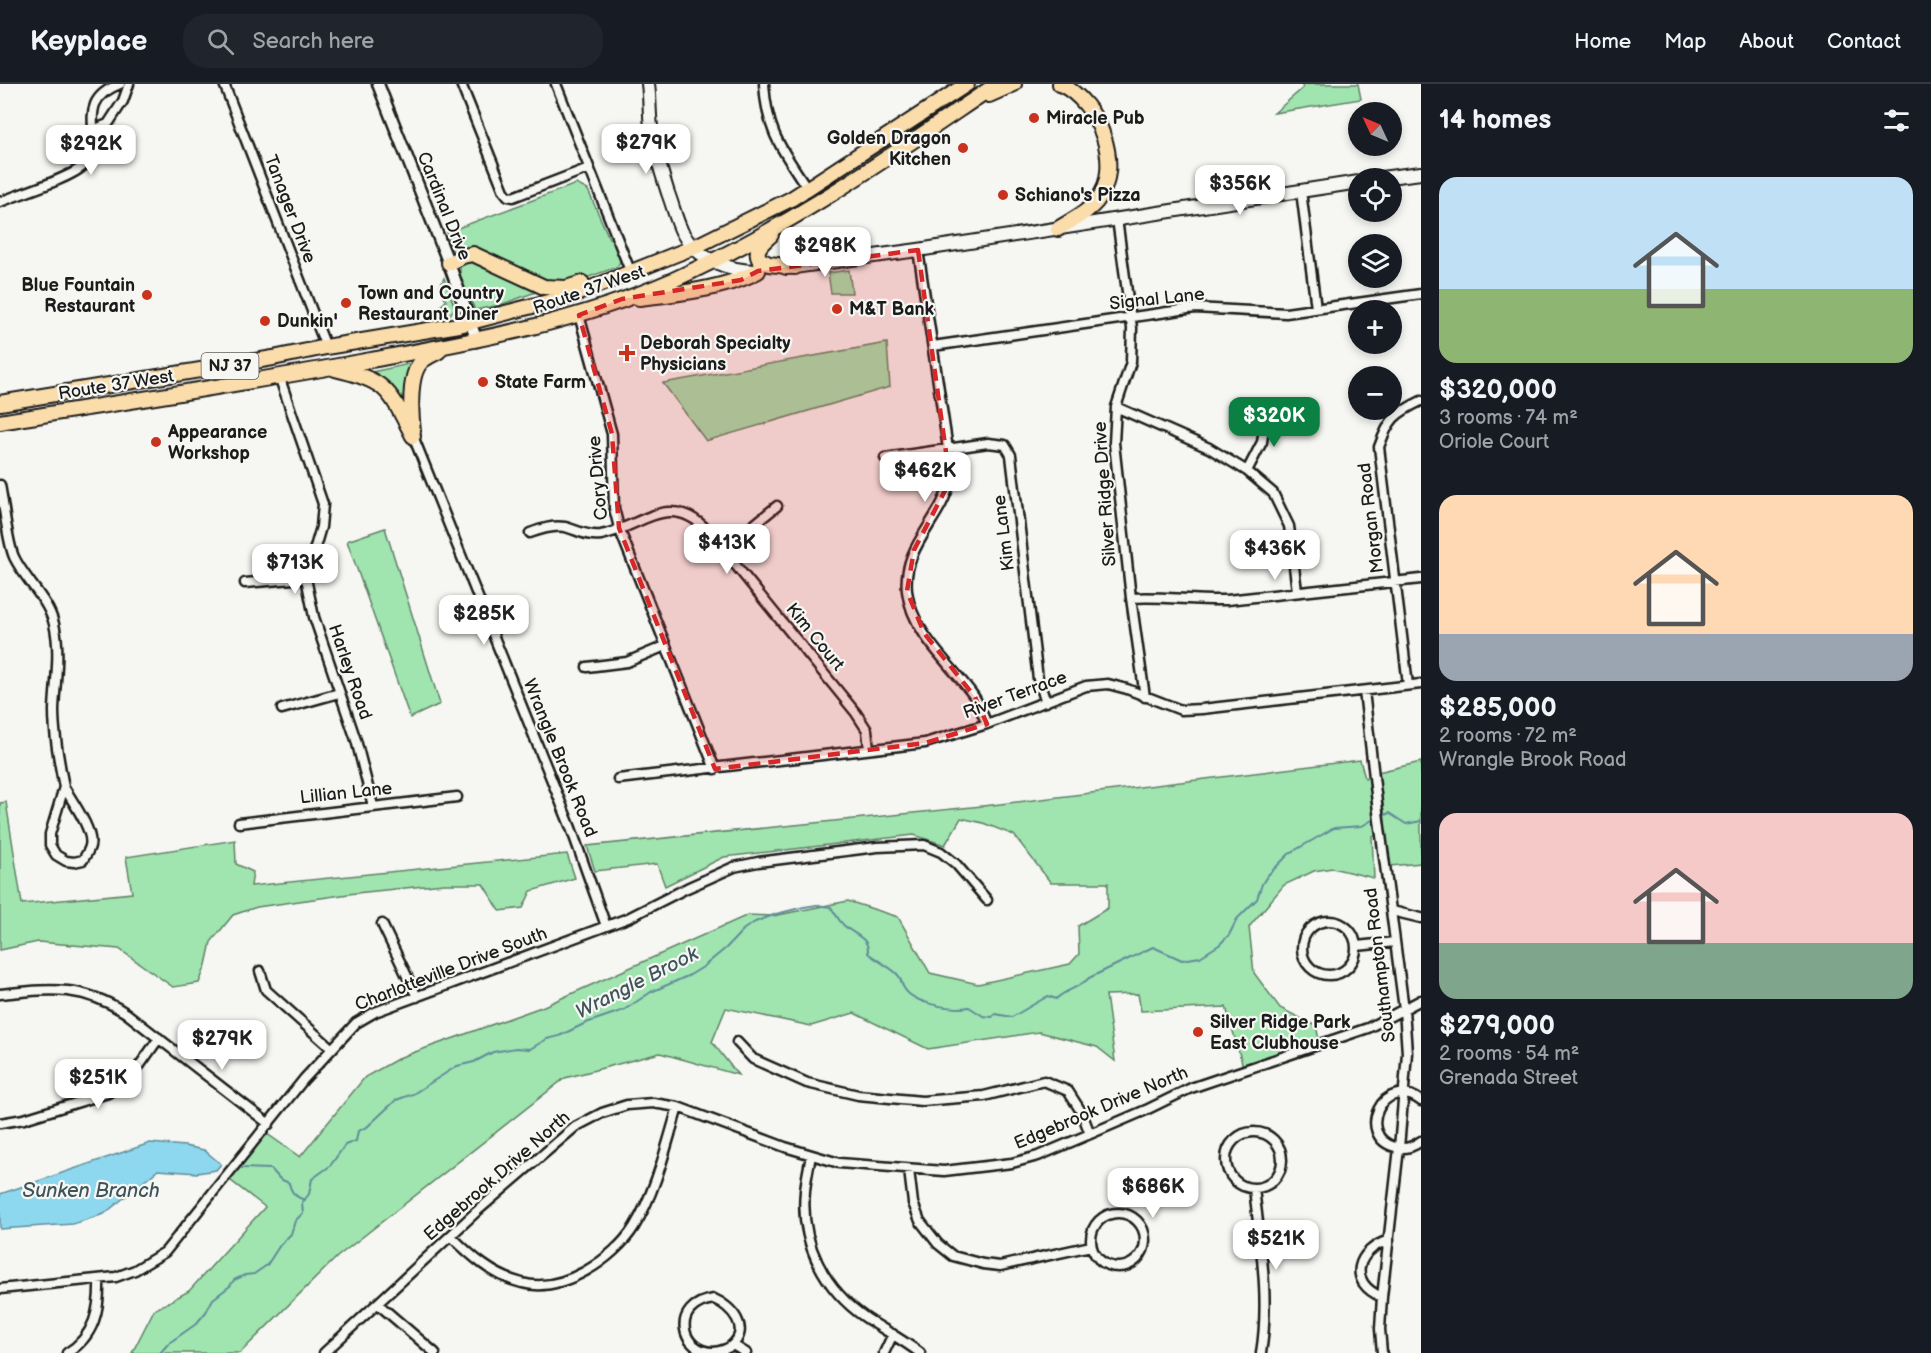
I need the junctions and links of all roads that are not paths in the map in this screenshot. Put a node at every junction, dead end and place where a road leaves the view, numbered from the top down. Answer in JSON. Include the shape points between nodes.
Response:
{"nodes":[{"id":1,"x":120,"y":84,"type":"edge"},
{"id":2,"x":129,"y":84,"type":"edge"},
{"id":3,"x":224,"y":84,"type":"edge"},
{"id":4,"x":378,"y":84,"type":"edge"},
{"id":5,"x":461,"y":84,"type":"edge"},
{"id":6,"x":556,"y":84,"type":"edge"},
{"id":7,"x":764,"y":84,"type":"edge"},
{"id":8,"x":967,"y":84,"type":"edge"},
{"id":9,"x":997,"y":84,"type":"edge"},
{"id":10,"x":1014,"y":84,"type":"edge"},
{"id":11,"x":1060,"y":84,"type":"edge"},
{"id":12,"x":648,"y":85,"type":"edge"},
{"id":13,"x":965,"y":105,"type":"junction"},
{"id":14,"x":93,"y":130,"type":"junction"},
{"id":15,"x":589,"y":168,"type":"junction"},
{"id":16,"x":1421,"y":173,"type":"edge"},
{"id":17,"x":1402,"y":175,"type":"edge"},
{"id":18,"x":1348,"y":184,"type":"edge"},
{"id":19,"x":807,"y":189,"type":"junction"},
{"id":20,"x":1301,"y":191,"type":"junction"},
{"id":21,"x":0,"y":202,"type":"edge"},
{"id":22,"x":1117,"y":219,"type":"junction"},
{"id":23,"x":781,"y":225,"type":"junction"},
{"id":24,"x":1058,"y":229,"type":"junction"},
{"id":25,"x":694,"y":247,"type":"junction"},
{"id":26,"x":918,"y":250,"type":"junction"},
{"id":27,"x":711,"y":261,"type":"junction"},
{"id":28,"x":449,"y":263,"type":"junction"},
{"id":29,"x":795,"y":267,"type":"junction"},
{"id":30,"x":758,"y":271,"type":"junction"},
{"id":31,"x":628,"y":274,"type":"junction"},
{"id":32,"x":1421,"y":294,"type":"edge"},
{"id":33,"x":622,"y":299,"type":"junction"},
{"id":34,"x":1316,"y":308,"type":"junction"},
{"id":35,"x":579,"y":315,"type":"junction"},
{"id":36,"x":1130,"y":318,"type":"junction"},
{"id":37,"x":471,"y":322,"type":"junction"},
{"id":38,"x":477,"y":340,"type":"junction"},
{"id":39,"x":449,"y":346,"type":"junction"},
{"id":40,"x":933,"y":346,"type":"junction"},
{"id":41,"x":326,"y":347,"type":"junction"},
{"id":42,"x":330,"y":368,"type":"junction"},
{"id":43,"x":279,"y":376,"type":"junction"},
{"id":44,"x":1421,"y":401,"type":"edge"},
{"id":45,"x":0,"y":403,"type":"edge"},
{"id":46,"x":1116,"y":407,"type":"junction"},
{"id":47,"x":1266,"y":414,"type":"dead end"},
{"id":48,"x":0,"y":422,"type":"edge"},
{"id":49,"x":413,"y":436,"type":"junction"},
{"id":50,"x":948,"y":449,"type":"junction"},
{"id":51,"x":885,"y":458,"type":"dead end"},
{"id":52,"x":1247,"y":471,"type":"junction"},
{"id":53,"x":0,"y":485,"type":"edge"},
{"id":54,"x":777,"y":506,"type":"dead end"},
{"id":55,"x":619,"y":528,"type":"junction"},
{"id":56,"x":530,"y":533,"type":"dead end"},
{"id":57,"x":723,"y":550,"type":"junction"},
{"id":58,"x":306,"y":578,"type":"junction"},
{"id":59,"x":1421,"y":579,"type":"edge"},
{"id":60,"x":1395,"y":581,"type":"junction"},
{"id":61,"x":245,"y":583,"type":"dead end"},
{"id":62,"x":1297,"y":591,"type":"junction"},
{"id":63,"x":1131,"y":598,"type":"junction"},
{"id":64,"x":665,"y":645,"type":"junction"},
{"id":65,"x":587,"y":667,"type":"dead end"},
{"id":66,"x":1421,"y":684,"type":"edge"},
{"id":67,"x":1408,"y":685,"type":"junction"},
{"id":68,"x":1364,"y":691,"type":"junction"},
{"id":69,"x":339,"y":693,"type":"junction"},
{"id":70,"x":1145,"y":697,"type":"junction"},
{"id":71,"x":1046,"y":702,"type":"junction"},
{"id":72,"x":282,"y":710,"type":"dead end"},
{"id":73,"x":987,"y":724,"type":"junction"},
{"id":74,"x":870,"y":749,"type":"junction"},
{"id":75,"x":715,"y":769,"type":"junction"},
{"id":76,"x":618,"y":779,"type":"dead end"},
{"id":77,"x":64,"y":787,"type":"junction"},
{"id":78,"x":457,"y":797,"type":"dead end"},
{"id":79,"x":373,"y":806,"type":"junction"},
{"id":80,"x":239,"y":823,"type":"dead end"},
{"id":81,"x":987,"y":900,"type":"dead end"},
{"id":82,"x":1392,"y":911,"type":"junction"},
{"id":83,"x":1421,"y":918,"type":"edge"},
{"id":84,"x":382,"y":924,"type":"dead end"},
{"id":85,"x":606,"y":926,"type":"junction"},
{"id":86,"x":1395,"y":942,"type":"junction"},
{"id":87,"x":1357,"y":946,"type":"junction"},
{"id":88,"x":260,"y":971,"type":"dead end"},
{"id":89,"x":0,"y":994,"type":"edge"},
{"id":90,"x":417,"y":997,"type":"junction"},
{"id":91,"x":1421,"y":999,"type":"edge"},
{"id":92,"x":1404,"y":1009,"type":"junction"},
{"id":93,"x":159,"y":1038,"type":"junction"},
{"id":94,"x":737,"y":1042,"type":"dead end"},
{"id":95,"x":331,"y":1048,"type":"junction"},
{"id":96,"x":1405,"y":1093,"type":"junction"},
{"id":97,"x":1421,"y":1101,"type":"edge"},
{"id":98,"x":678,"y":1107,"type":"junction"},
{"id":99,"x":0,"y":1123,"type":"edge"},
{"id":100,"x":269,"y":1124,"type":"junction"},
{"id":101,"x":1090,"y":1134,"type":"junction"},
{"id":102,"x":1421,"y":1141,"type":"edge"},
{"id":103,"x":1399,"y":1149,"type":"junction"},
{"id":104,"x":811,"y":1155,"type":"junction"},
{"id":105,"x":909,"y":1170,"type":"junction"},
{"id":106,"x":1254,"y":1188,"type":"junction"},
{"id":107,"x":451,"y":1236,"type":"junction"},
{"id":108,"x":1389,"y":1240,"type":"junction"},
{"id":109,"x":1091,"y":1245,"type":"junction"},
{"id":110,"x":99,"y":1279,"type":"junction"},
{"id":111,"x":0,"y":1289,"type":"edge"},
{"id":112,"x":1382,"y":1297,"type":"junction"},
{"id":113,"x":378,"y":1304,"type":"junction"},
{"id":114,"x":893,"y":1334,"type":"junction"},
{"id":115,"x":733,"y":1345,"type":"junction"},
{"id":116,"x":67,"y":1353,"type":"edge"},
{"id":117,"x":324,"y":1353,"type":"edge"},
{"id":118,"x":435,"y":1353,"type":"edge"},
{"id":119,"x":746,"y":1353,"type":"edge"},
{"id":120,"x":884,"y":1353,"type":"edge"},
{"id":121,"x":921,"y":1353,"type":"edge"},
{"id":122,"x":1261,"y":1353,"type":"edge"},
{"id":123,"x":1382,"y":1353,"type":"edge"}],
"edges":[{"from":1,"to":14,"type":"street","via":[[98,99],[92,111]]},
{"from":2,"to":14,"type":"street","via":[[108,124]]},
{"from":3,"to":41,"type":"street","name":"Tanager Drive"},
{"from":4,"to":28,"type":"street","name":"Cardinal Drive"},
{"from":5,"to":15,"type":"street","via":[[508,196]]},
{"from":6,"to":15,"type":"street"},
{"from":7,"to":19,"type":"street","via":[[772,133]]},
{"from":8,"to":19,"type":"highway","name":"Route 37 West","number":"NJ 37"},
{"from":9,"to":13,"type":"highway","name":"Route 37 West","number":"NJ 37"},
{"from":10,"to":13,"type":"highway"},
{"from":11,"to":24,"type":"highway","via":[[1070,88],[1092,112],[1108,160],[1107,178],[1095,203]]},
{"from":12,"to":25,"type":"main road","via":[[660,168],[683,234]]},
{"from":13,"to":23,"type":"highway","name":"Route 37 West","number":"NJ 37"},
{"from":14,"to":21,"type":"street","via":[[92,152],[84,166]]},
{"from":15,"to":31,"type":"street"},
{"from":16,"to":17,"type":"main road"},
{"from":18,"to":20,"type":"main road"},
{"from":19,"to":25,"type":"highway","name":"Route 37 West","number":"NJ 37"},
{"from":20,"to":22,"type":"main road"},
{"from":20,"to":34,"type":"street"},
{"from":22,"to":24,"type":"main road"},
{"from":22,"to":36,"type":"street","name":"Silver Ridge Drive"},
{"from":23,"to":27,"type":"highway","name":"Route 37 West","number":"NJ 37"},
{"from":23,"to":29,"type":"highway","via":[[757,254],[769,264]]},
{"from":24,"to":26,"type":"main road"},
{"from":25,"to":27,"type":"main road"},
{"from":25,"to":31,"type":"highway","name":"Route 37 West","number":"NJ 37"},
{"from":26,"to":29,"type":"main road"},
{"from":26,"to":40,"type":"street"},
{"from":27,"to":30,"type":"main road"},
{"from":27,"to":33,"type":"highway","name":"Route 37 West","number":"NJ 37"},
{"from":28,"to":31,"type":"highway","via":[[473,254],[550,289]]},
{"from":28,"to":37,"type":"street","name":"Cardinal Drive"},
{"from":29,"to":30,"type":"main road"},
{"from":30,"to":33,"type":"highway","via":[[741,280],[667,295]]},
{"from":31,"to":37,"type":"highway","name":"Route 37 West","number":"NJ 37","via":[[571,296]]},
{"from":32,"to":34,"type":"street","name":"Signal Lane"},
{"from":33,"to":35,"type":"highway","name":"Route 37 West","number":"NJ 37"},
{"from":34,"to":36,"type":"street","name":"Signal Lane","via":[[1286,313],[1195,308]]},
{"from":35,"to":38,"type":"highway","name":"Route 37 West","number":"NJ 37"},
{"from":35,"to":55,"type":"street","name":"Cory Drive","via":[[612,434],[614,508]]},
{"from":36,"to":40,"type":"street","name":"Signal Lane"},
{"from":36,"to":46,"type":"street","name":"Silver Ridge Drive","via":[[1131,362]]},
{"from":37,"to":38,"type":"street","name":"Cardinal Drive"},
{"from":37,"to":41,"type":"highway","name":"Route 37 West","number":"NJ 37"},
{"from":38,"to":39,"type":"highway","name":"Route 37 West","number":"NJ 37"},
{"from":39,"to":42,"type":"highway","name":"Route 37 West","number":"NJ 37"},
{"from":39,"to":49,"type":"highway","via":[[418,366],[412,390]]},
{"from":40,"to":50,"type":"street"},
{"from":41,"to":45,"type":"highway","name":"Route 37 West","number":"NJ 37"},
{"from":42,"to":43,"type":"highway","name":"Route 37 West","number":"NJ 37"},
{"from":42,"to":49,"type":"highway","via":[[371,379],[382,387],[394,400]]},
{"from":43,"to":48,"type":"highway","name":"Route 37 West","number":"NJ 37"},
{"from":43,"to":58,"type":"street","name":"Harley Road","via":[[323,504],[321,527]]},
{"from":44,"to":60,"type":"street","name":"Morgan Road","via":[[1399,412],[1386,428],[1379,447]]},
{"from":46,"to":52,"type":"street","via":[[1190,439]]},
{"from":46,"to":63,"type":"street","name":"Silver Ridge Drive","via":[[1114,443]]},
{"from":47,"to":52,"type":"street","via":[[1262,442]]},
{"from":49,"to":85,"type":"street","name":"Wrangle Brook Road","via":[[571,828]]},
{"from":50,"to":51,"type":"street","name":"Kim Lane"},
{"from":50,"to":71,"type":"street","name":"Kim Lane","via":[[1000,443],[1011,455],[1038,680]]},
{"from":50,"to":73,"type":"street","via":[[950,481],[914,550],[907,591],[924,633],[975,697]]},
{"from":52,"to":62,"type":"street","via":[[1273,493],[1289,526]]},
{"from":53,"to":77,"type":"street","via":[[13,555],[55,627],[54,711]]},
{"from":54,"to":57,"type":"street"},
{"from":55,"to":56,"type":"street","name":"Kim Court","via":[[595,535],[552,526]]},
{"from":55,"to":57,"type":"street","name":"Kim Court","via":[[656,514],[677,513],[700,524]]},
{"from":55,"to":64,"type":"street","name":"Cory Drive"},
{"from":57,"to":74,"type":"street","name":"Kim Court","via":[[856,713],[867,730]]},
{"from":58,"to":61,"type":"street"},
{"from":58,"to":69,"type":"street","name":"Harley Road","via":[[314,617]]},
{"from":59,"to":60,"type":"street"},
{"from":60,"to":62,"type":"street"},
{"from":60,"to":67,"type":"street","name":"Morgan Road"},
{"from":62,"to":63,"type":"street","via":[[1227,600]]},
{"from":63,"to":70,"type":"street","name":"Silver Ridge Drive"},
{"from":64,"to":65,"type":"street","via":[[627,662]]},
{"from":64,"to":75,"type":"street","name":"Cory Drive"},
{"from":66,"to":67,"type":"street","name":"River Terrace"},
{"from":67,"to":68,"type":"street","name":"River Terrace"},
{"from":68,"to":70,"type":"street","name":"River Terrace","via":[[1181,710]]},
{"from":68,"to":82,"type":"street","name":"Southampton Road"},
{"from":69,"to":72,"type":"street"},
{"from":69,"to":79,"type":"street","name":"Harley Road"},
{"from":70,"to":71,"type":"street","name":"River Terrace","via":[[1108,684],[1086,686]]},
{"from":71,"to":73,"type":"street","name":"River Terrace"},
{"from":73,"to":74,"type":"street","name":"River Terrace","via":[[925,743]]},
{"from":74,"to":75,"type":"street","name":"River Terrace"},
{"from":75,"to":76,"type":"street","name":"River Terrace"},
{"from":77,"to":77,"type":"street","via":[[50,845],[56,855],[74,862],[83,860],[91,843]]},
{"from":78,"to":79,"type":"street","name":"Lillian Lane"},
{"from":79,"to":80,"type":"street","name":"Lillian Lane"},
{"from":81,"to":85,"type":"street","name":"Charlotteville Drive South","via":[[956,864],[941,852],[918,844],[734,867]]},
{"from":82,"to":83,"type":"street"},
{"from":82,"to":86,"type":"street","name":"Southampton Road"},
{"from":84,"to":90,"type":"street"},
{"from":85,"to":90,"type":"street","name":"Charlotteville Drive South"},
{"from":86,"to":87,"type":"street"},
{"from":86,"to":92,"type":"street","name":"Southampton Road"},
{"from":87,"to":87,"type":"street","via":[[1353,962],[1341,974],[1332,976],[1309,967],[1302,952],[1305,935],[1326,921],[1335,921],[1350,930]]},
{"from":88,"to":95,"type":"street","via":[[266,990]]},
{"from":89,"to":93,"type":"street","via":[[50,989],[88,994],[107,1000]]},
{"from":90,"to":95,"type":"street","name":"Charlotteville Drive South","via":[[356,1023]]},
{"from":91,"to":92,"type":"street","name":"Edgebrook Drive North"},
{"from":92,"to":96,"type":"street","name":"Southampton Road"},
{"from":92,"to":101,"type":"street","name":"Edgebrook Drive North","via":[[1368,1028],[1191,1088]]},
{"from":93,"to":99,"type":"street","via":[[140,1065],[108,1093]]},
{"from":93,"to":100,"type":"street"},
{"from":94,"to":101,"type":"street","via":[[753,1059],[807,1083],[858,1095],[922,1101],[984,1096],[1044,1081],[1068,1091]]},
{"from":95,"to":100,"type":"street","name":"Charlotteville Drive South"},
{"from":96,"to":97,"type":"street"},
{"from":96,"to":103,"type":"street","name":"Southampton Road"},
{"from":96,"to":103,"type":"street","via":[[1386,1098],[1375,1123],[1382,1140]]},
{"from":98,"to":104,"type":"street","name":"Edgebrook Drive North"},
{"from":98,"to":107,"type":"street","name":"Edgebrook Drive North","via":[[653,1103],[627,1105],[575,1127]]},
{"from":98,"to":107,"type":"street","via":[[650,1197],[628,1235],[602,1262],[556,1282],[523,1284],[484,1265]]},
{"from":100,"to":110,"type":"street","name":"Charlotteville Drive South","via":[[165,1252],[135,1270]]},
{"from":101,"to":105,"type":"street","name":"Edgebrook Drive North","via":[[1012,1163],[944,1171]]},
{"from":102,"to":103,"type":"street"},
{"from":103,"to":108,"type":"street","name":"Southampton Road"},
{"from":104,"to":105,"type":"street","name":"Edgebrook Drive North","via":[[839,1163]]},
{"from":104,"to":114,"type":"street","via":[[804,1192],[812,1253],[839,1294],[864,1317]]},
{"from":105,"to":109,"type":"street","via":[[913,1203],[920,1221],[953,1256],[1000,1266]]},
{"from":106,"to":106,"type":"street","via":[[1264,1186],[1278,1174],[1281,1156],[1273,1140],[1257,1132],[1239,1136],[1226,1159],[1231,1176]]},
{"from":106,"to":122,"type":"street","via":[[1266,1295]]},
{"from":107,"to":113,"type":"street","name":"Edgebrook Drive North"},
{"from":108,"to":112,"type":"street","name":"Southampton Road"},
{"from":108,"to":112,"type":"street","via":[[1363,1256],[1360,1268],[1367,1287]]},
{"from":109,"to":109,"type":"street","via":[[1109,1266],[1127,1266],[1142,1254],[1146,1236],[1131,1215],[1114,1213],[1098,1221]]},
{"from":110,"to":111,"type":"street","name":"Charlotteville Drive South"},
{"from":110,"to":116,"type":"street","via":[[93,1326]]},
{"from":112,"to":123,"type":"street","name":"Southampton Road"},
{"from":113,"to":117,"type":"street","name":"Edgebrook Drive North"},
{"from":113,"to":118,"type":"street"},
{"from":114,"to":120,"type":"street"},
{"from":114,"to":121,"type":"street"},
{"from":115,"to":115,"type":"street","via":[[739,1323],[735,1313],[723,1303],[714,1299],[701,1301],[688,1313],[686,1336],[701,1351],[724,1350]]},
{"from":115,"to":119,"type":"street"}]}
